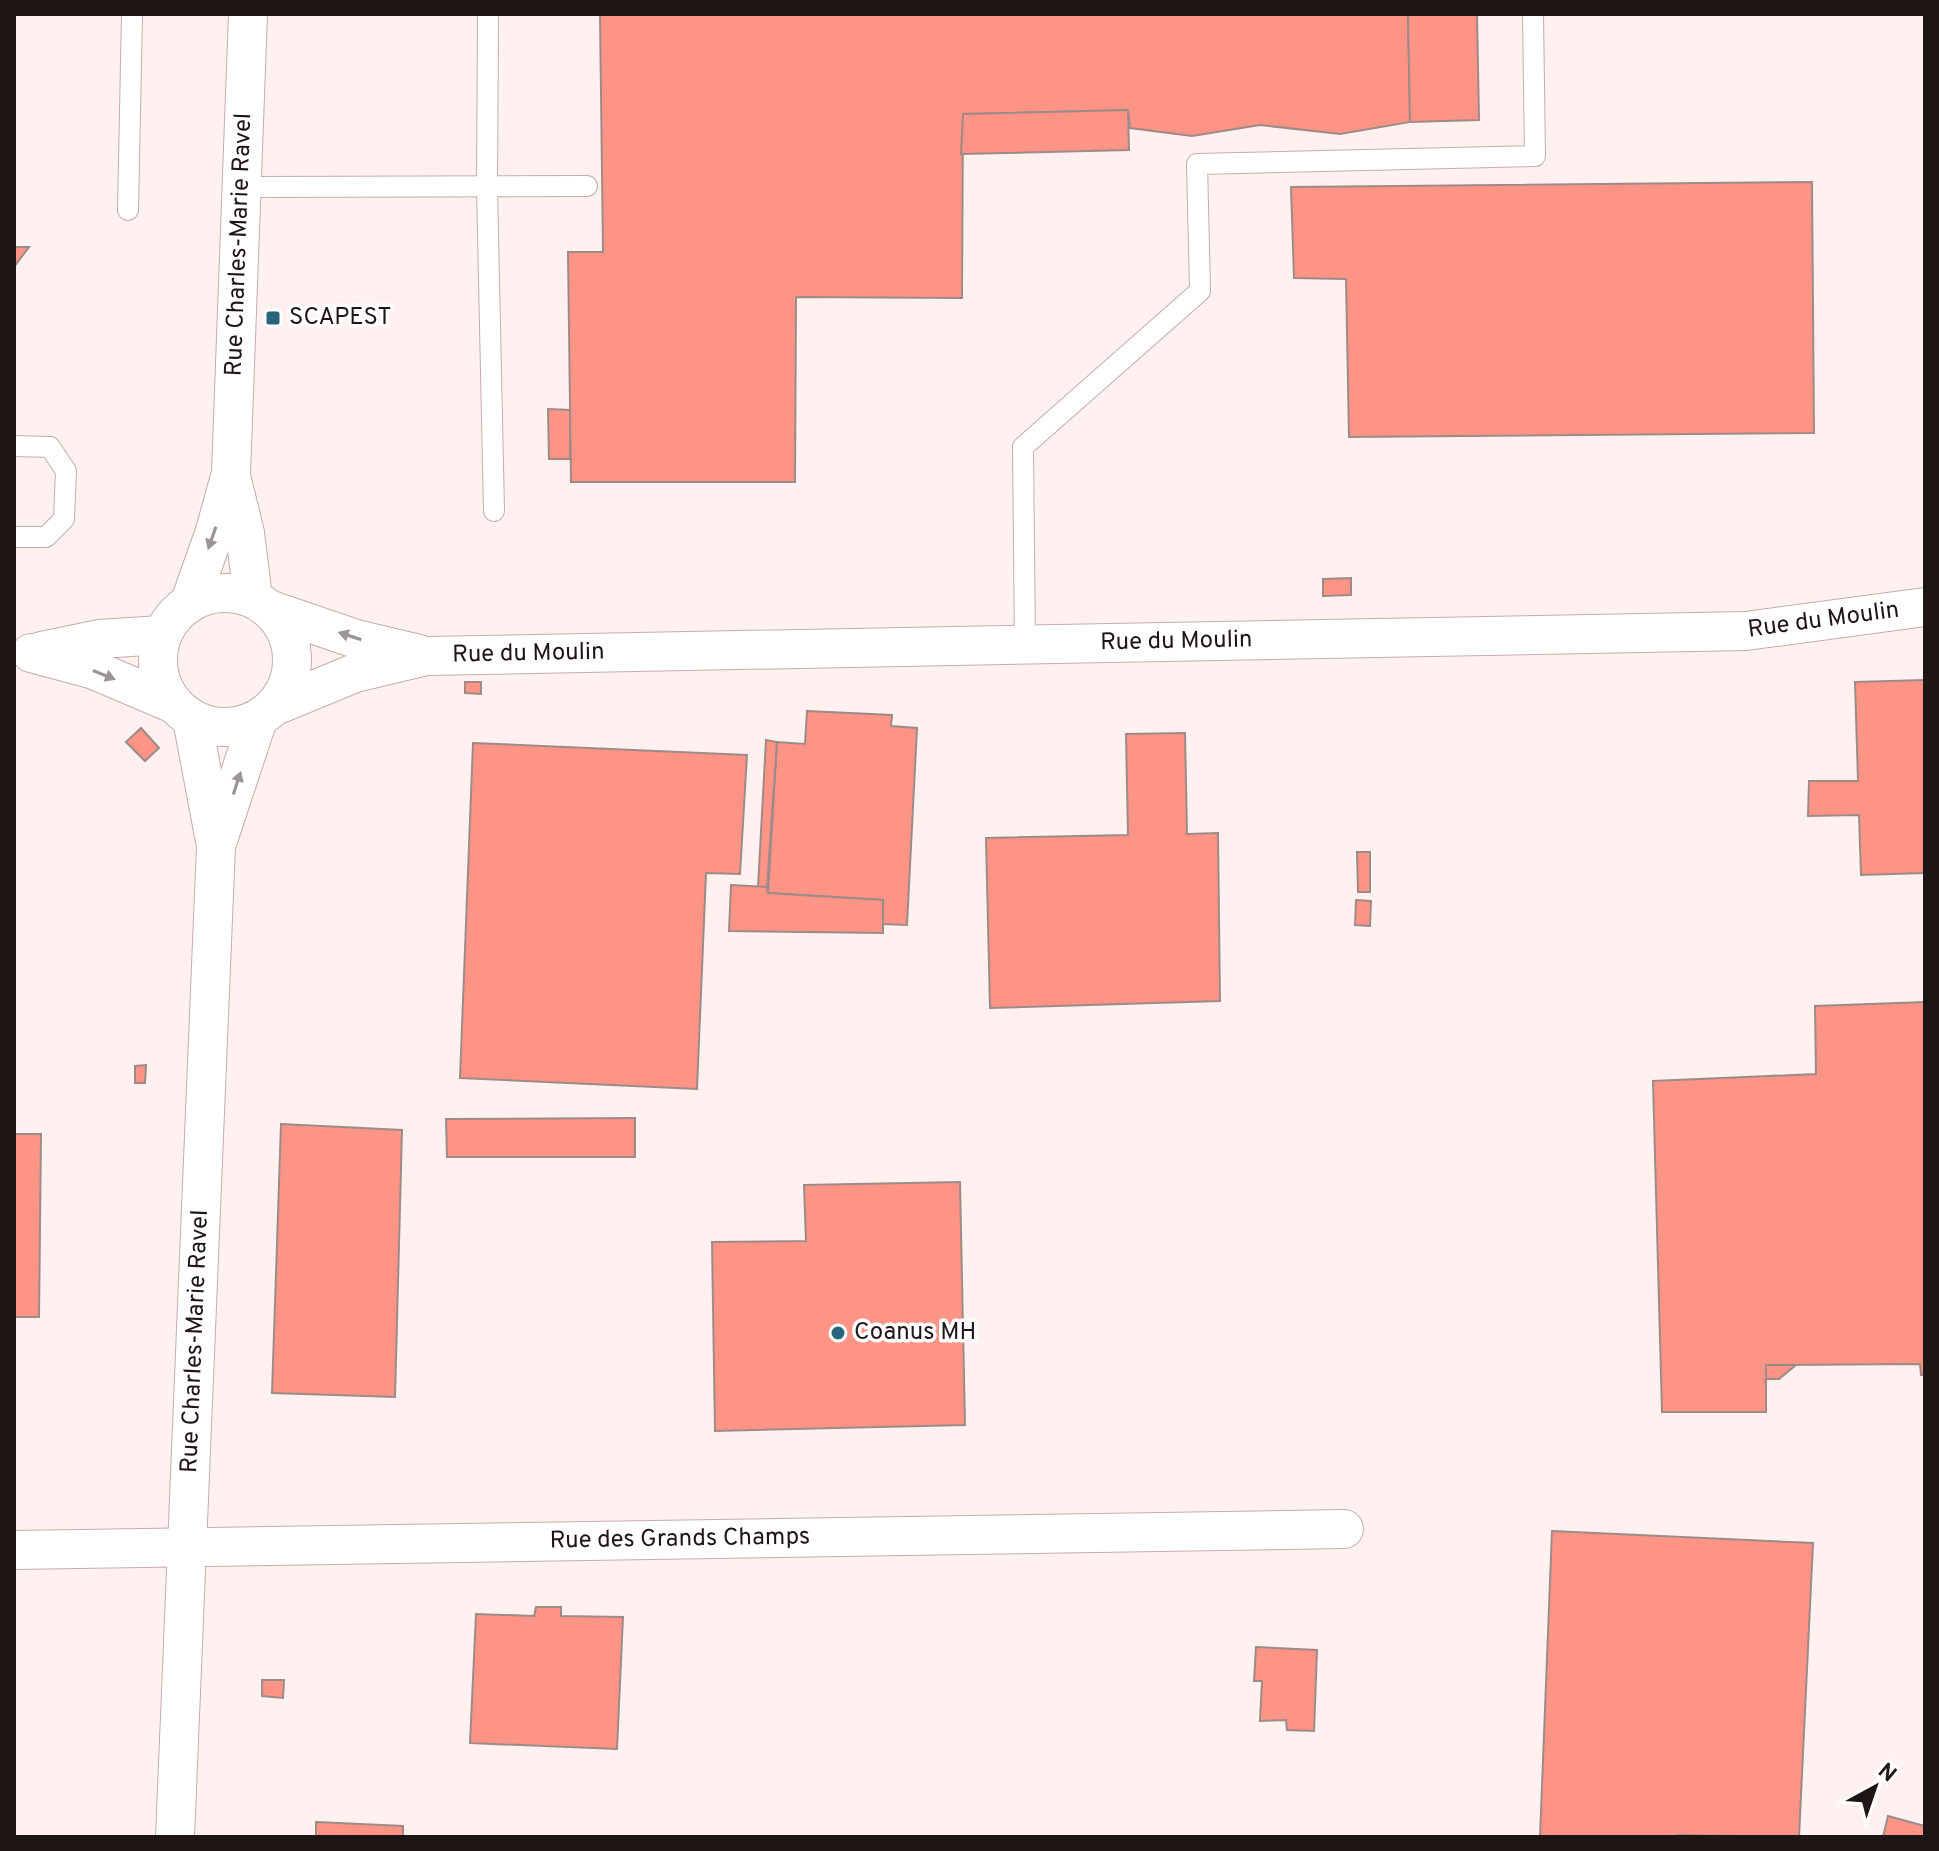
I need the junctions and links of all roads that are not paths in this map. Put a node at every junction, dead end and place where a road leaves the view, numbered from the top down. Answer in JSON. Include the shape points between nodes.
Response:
{"nodes":[{"id":1,"x":132,"y":14,"type":"edge"},
{"id":2,"x":248,"y":14,"type":"edge"},
{"id":3,"x":488,"y":14,"type":"edge"},
{"id":4,"x":1533,"y":14,"type":"edge"},
{"id":5,"x":587,"y":186,"type":"dead end"},
{"id":6,"x":242,"y":187,"type":"junction"},
{"id":7,"x":487,"y":187,"type":"junction"},
{"id":8,"x":128,"y":210,"type":"dead end"},
{"id":9,"x":14,"y":446,"type":"edge"},
{"id":10,"x":231,"y":473,"type":"junction"},
{"id":11,"x":494,"y":511,"type":"dead end"},
{"id":12,"x":14,"y":537,"type":"edge"},
{"id":13,"x":190,"y":602,"type":"junction"},
{"id":14,"x":262,"y":604,"type":"junction"},
{"id":15,"x":1925,"y":607,"type":"edge"},
{"id":16,"x":162,"y":635,"type":"junction"},
{"id":17,"x":1025,"y":644,"type":"junction"},
{"id":18,"x":23,"y":653,"type":"edge"},
{"id":19,"x":426,"y":656,"type":"junction"},
{"id":20,"x":183,"y":712,"type":"junction"},
{"id":21,"x":266,"y":713,"type":"junction"},
{"id":22,"x":216,"y":846,"type":"junction"},
{"id":23,"x":1344,"y":1529,"type":"dead end"},
{"id":24,"x":187,"y":1548,"type":"junction"},
{"id":25,"x":14,"y":1550,"type":"edge"},
{"id":26,"x":175,"y":1837,"type":"edge"}],
"edges":[{"from":1,"to":8,"type":"lane"},
{"from":2,"to":6,"type":"street","name":"Rue Charles-Marie Ravel"},
{"from":3,"to":7,"type":"lane"},
{"from":4,"to":17,"type":"lane","via":[[1535,156],[1197,164],[1200,291],[1023,447]]},
{"from":5,"to":7,"type":"lane"},
{"from":6,"to":7,"type":"lane"},
{"from":6,"to":10,"type":"street","name":"Rue Charles-Marie Ravel"},
{"from":7,"to":11,"type":"lane"},
{"from":9,"to":12,"type":"lane","via":[[50,447],[66,471],[64,519],[46,537]]},
{"from":10,"to":13,"type":"street","name":"Rue Charles-Marie Ravel","one_way":true},
{"from":10,"to":14,"type":"street","name":"Rue Charles-Marie Ravel"},
{"from":13,"to":14,"type":"street","via":[[233,592]]},
{"from":13,"to":16,"type":"street","via":[[171,618]]},
{"from":19,"to":14,"type":"street","name":"Rue du Moulin","one_way":true,"via":[[356,639]]},
{"from":14,"to":21,"type":"street","via":[[285,626],[293,668],[287,689]]},
{"from":15,"to":17,"type":"street","name":"Rue du Moulin","via":[[1746,631]]},
{"from":16,"to":18,"type":"street","via":[[99,639]]},
{"from":16,"to":20,"type":"street","via":[[157,661],[162,684]]},
{"from":17,"to":19,"type":"street","name":"Rue du Moulin"},
{"from":18,"to":20,"type":"street","one_way":true,"via":[[94,670]]},
{"from":19,"to":21,"type":"street","name":"Rue du Moulin","via":[[355,673]]},
{"from":20,"to":21,"type":"street","via":[[214,727],[238,726]]},
{"from":20,"to":22,"type":"street","name":"Rue Charles-Marie Ravel"},
{"from":22,"to":21,"type":"street","name":"Rue Charles-Marie Ravel","one_way":true},
{"from":22,"to":24,"type":"street","name":"Rue Charles-Marie Ravel"},
{"from":23,"to":24,"type":"street","name":"Rue des Grands Champs"},
{"from":24,"to":25,"type":"street","name":"Rue des Grands Champs"},
{"from":24,"to":26,"type":"street","name":"Rue Charles-Marie Ravel"}]}
